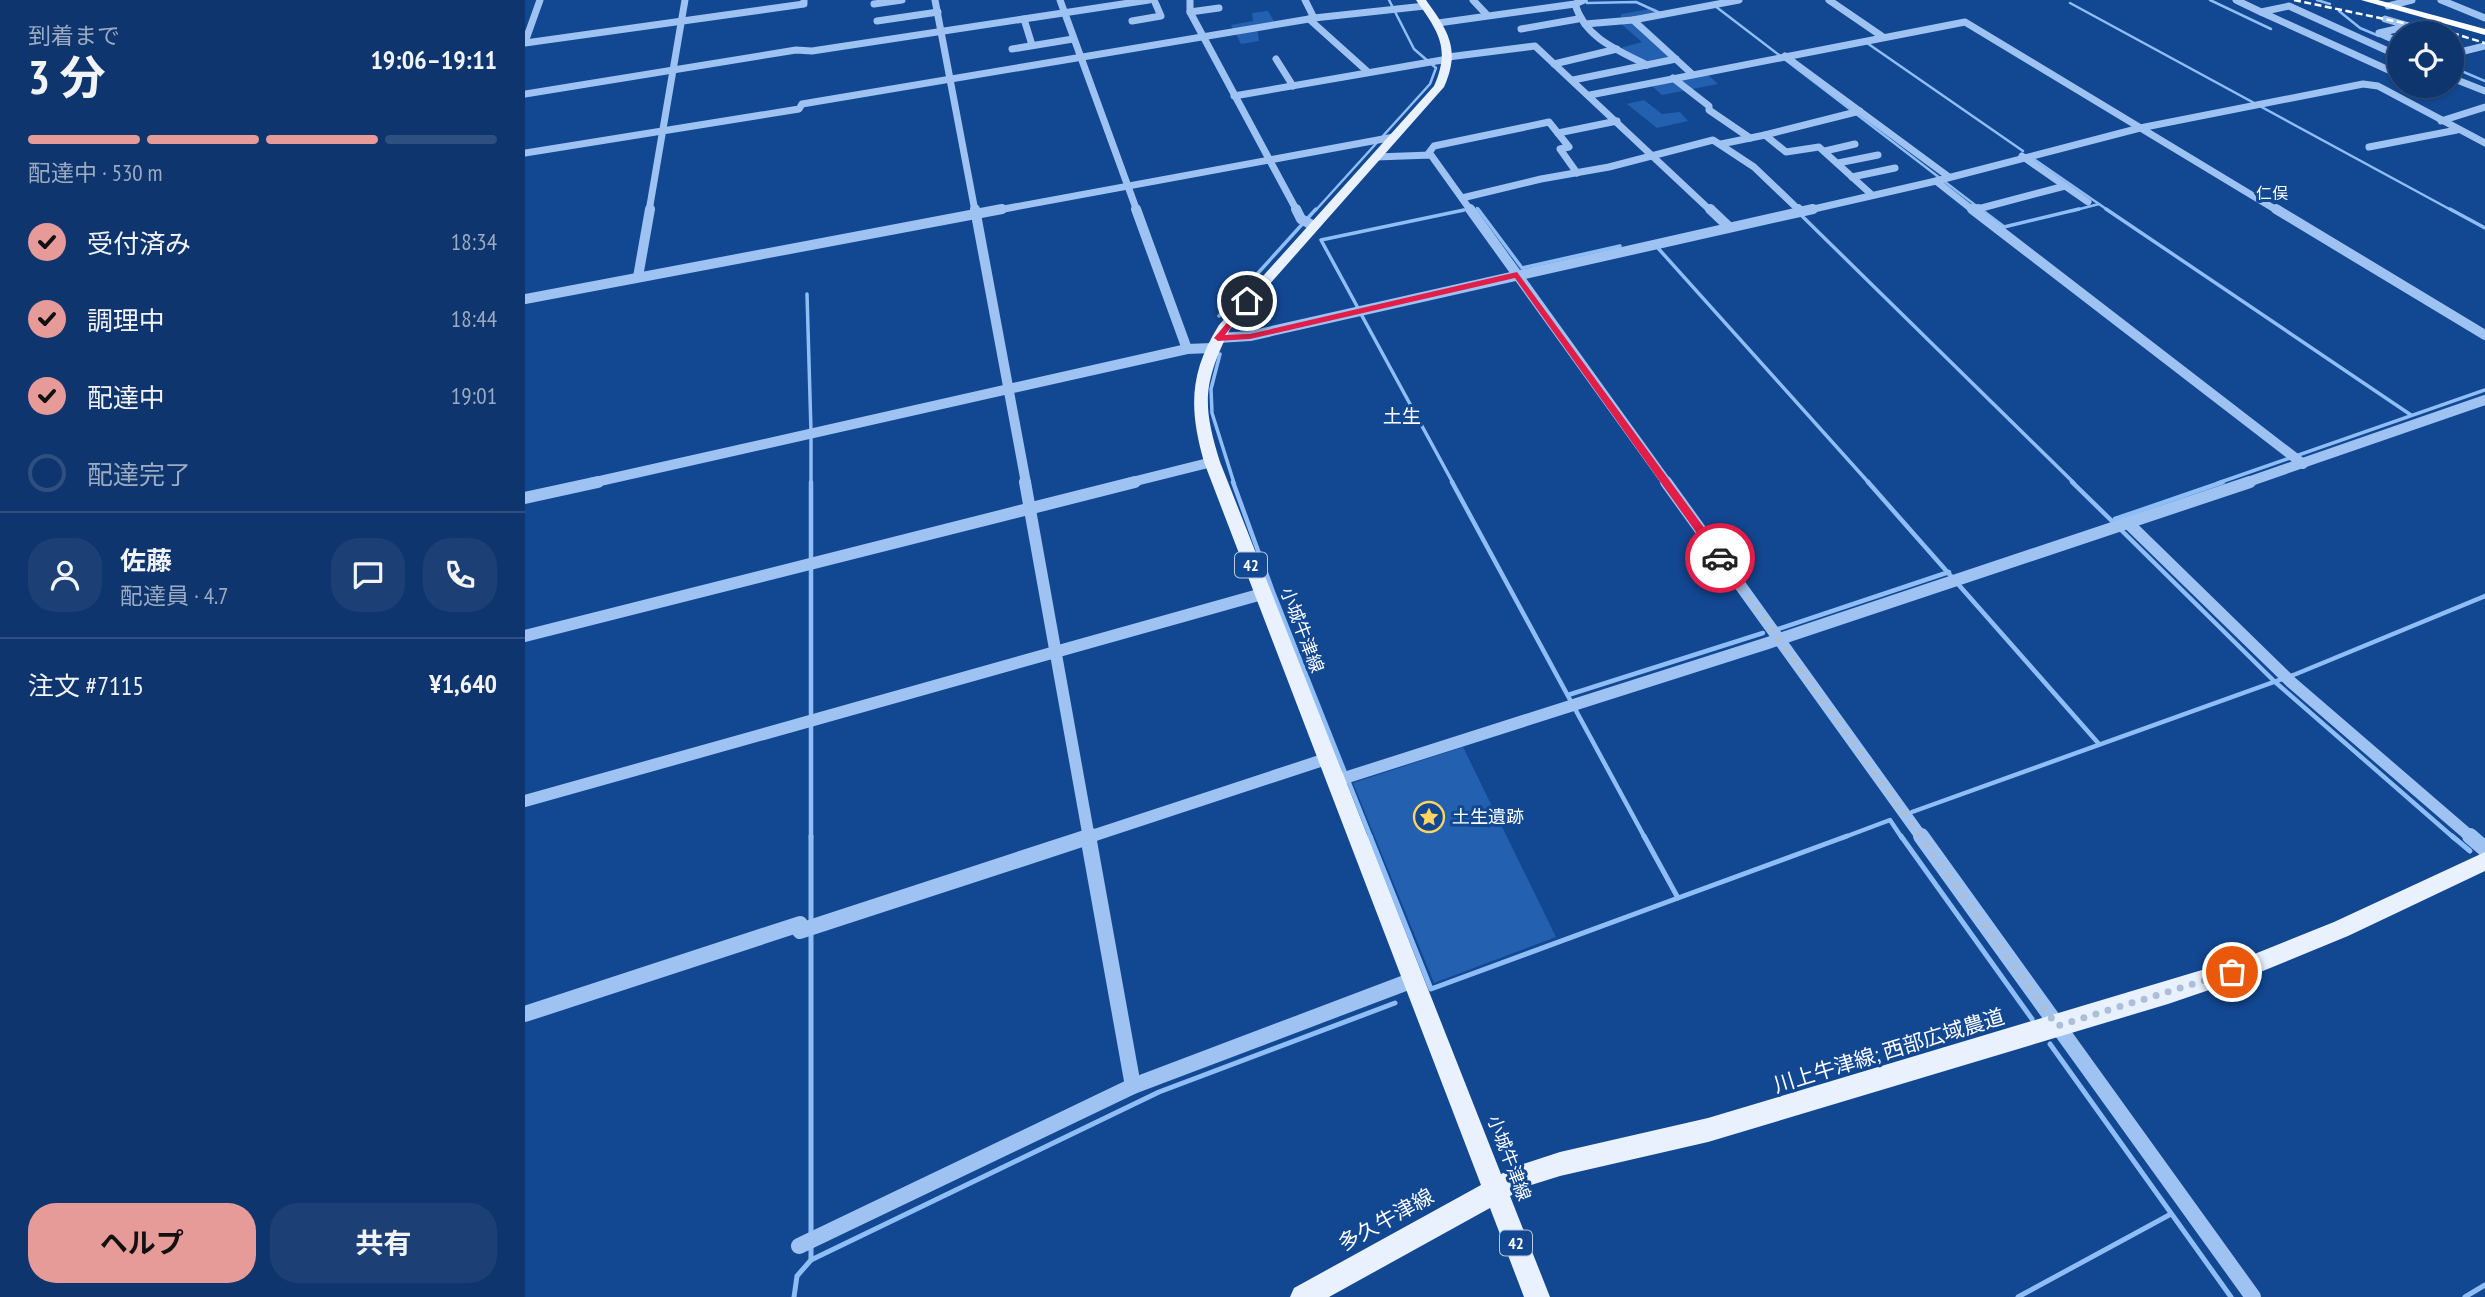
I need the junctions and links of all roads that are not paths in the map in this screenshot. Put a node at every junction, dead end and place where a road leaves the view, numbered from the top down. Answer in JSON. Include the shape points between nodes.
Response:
{"nodes":[{"id":1,"x":540,"y":0,"type":"edge"},
{"id":2,"x":685,"y":0,"type":"edge"},
{"id":3,"x":804,"y":0,"type":"edge"},
{"id":4,"x":902,"y":0,"type":"edge"},
{"id":5,"x":935,"y":0,"type":"edge"},
{"id":6,"x":1061,"y":0,"type":"edge"},
{"id":7,"x":1152,"y":0,"type":"edge"},
{"id":8,"x":1190,"y":0,"type":"edge"},
{"id":9,"x":1305,"y":0,"type":"edge"},
{"id":10,"x":1473,"y":0,"type":"edge"},
{"id":11,"x":1739,"y":0,"type":"edge"},
{"id":12,"x":1829,"y":0,"type":"edge"},
{"id":13,"x":2236,"y":0,"type":"edge"},
{"id":14,"x":2277,"y":0,"type":"edge"},
{"id":15,"x":2366,"y":0,"type":"edge"},
{"id":16,"x":2412,"y":0,"type":"edge"},
{"id":17,"x":2441,"y":0,"type":"edge"},
{"id":18,"x":1580,"y":2,"type":"edge"},
{"id":19,"x":1423,"y":3,"type":"edge"},
{"id":20,"x":1703,"y":3,"type":"edge"},
{"id":21,"x":874,"y":4,"type":"dead end"},
{"id":22,"x":2289,"y":6,"type":"junction"},
{"id":23,"x":2388,"y":6,"type":"junction"},
{"id":24,"x":1219,"y":8,"type":"dead end"},
{"id":25,"x":937,"y":12,"type":"junction"},
{"id":26,"x":1190,"y":12,"type":"junction"},
{"id":27,"x":1508,"y":12,"type":"junction"},
{"id":28,"x":2262,"y":12,"type":"junction"},
{"id":29,"x":1066,"y":13,"type":"junction"},
{"id":30,"x":1487,"y":15,"type":"junction"},
{"id":31,"x":2483,"y":18,"type":"edge"},
{"id":32,"x":1024,"y":19,"type":"junction"},
{"id":33,"x":1311,"y":19,"type":"junction"},
{"id":34,"x":1578,"y":19,"type":"junction"},
{"id":35,"x":2385,"y":19,"type":"dead end"},
{"id":36,"x":1633,"y":20,"type":"junction"},
{"id":37,"x":681,"y":21,"type":"junction"},
{"id":38,"x":877,"y":21,"type":"dead end"},
{"id":39,"x":1132,"y":21,"type":"dead end"},
{"id":40,"x":2392,"y":21,"type":"edge"},
{"id":41,"x":2443,"y":21,"type":"edge"},
{"id":42,"x":1438,"y":23,"type":"junction"},
{"id":43,"x":2464,"y":23,"type":"edge"},
{"id":44,"x":1585,"y":24,"type":"junction"},
{"id":45,"x":2464,"y":27,"type":"edge"},
{"id":46,"x":2335,"y":28,"type":"junction"},
{"id":47,"x":1521,"y":29,"type":"junction"},
{"id":48,"x":941,"y":32,"type":"junction"},
{"id":49,"x":2485,"y":32,"type":"edge"},
{"id":50,"x":2309,"y":34,"type":"junction"},
{"id":51,"x":1882,"y":37,"type":"junction"},
{"id":52,"x":1203,"y":38,"type":"junction"},
{"id":53,"x":1073,"y":39,"type":"junction"},
{"id":54,"x":525,"y":42,"type":"edge"},
{"id":55,"x":1033,"y":46,"type":"junction"},
{"id":56,"x":1535,"y":46,"type":"junction"},
{"id":57,"x":2485,"y":46,"type":"edge"},
{"id":58,"x":1012,"y":49,"type":"dead end"},
{"id":59,"x":1617,"y":49,"type":"junction"},
{"id":60,"x":2387,"y":51,"type":"edge"},
{"id":61,"x":2464,"y":51,"type":"edge"},
{"id":62,"x":1784,"y":56,"type":"junction"},
{"id":63,"x":1081,"y":59,"type":"junction"},
{"id":64,"x":1676,"y":59,"type":"junction"},
{"id":65,"x":1276,"y":60,"type":"dead end"},
{"id":66,"x":1439,"y":60,"type":"junction"},
{"id":67,"x":1554,"y":64,"type":"junction"},
{"id":68,"x":1647,"y":65,"type":"junction"},
{"id":69,"x":2387,"y":67,"type":"edge"},
{"id":70,"x":673,"y":69,"type":"junction"},
{"id":71,"x":1368,"y":72,"type":"junction"},
{"id":72,"x":1691,"y":73,"type":"junction"},
{"id":73,"x":2387,"y":76,"type":"edge"},
{"id":74,"x":1673,"y":78,"type":"junction"},
{"id":75,"x":951,"y":80,"type":"junction"},
{"id":76,"x":1573,"y":80,"type":"junction"},
{"id":77,"x":2464,"y":82,"type":"edge"},
{"id":78,"x":2370,"y":84,"type":"junction"},
{"id":79,"x":1293,"y":86,"type":"junction"},
{"id":80,"x":2483,"y":89,"type":"edge"},
{"id":81,"x":525,"y":94,"type":"edge"},
{"id":82,"x":1590,"y":95,"type":"junction"},
{"id":83,"x":1234,"y":96,"type":"junction"},
{"id":84,"x":2485,"y":107,"type":"edge"},
{"id":85,"x":1860,"y":111,"type":"junction"},
{"id":86,"x":1846,"y":114,"type":"joint"},
{"id":87,"x":1618,"y":121,"type":"junction"},
{"id":88,"x":2441,"y":121,"type":"junction"},
{"id":89,"x":2140,"y":128,"type":"junction"},
{"id":90,"x":2457,"y":130,"type":"junction"},
{"id":91,"x":663,"y":131,"type":"junction"},
{"id":92,"x":1558,"y":133,"type":"junction"},
{"id":93,"x":1765,"y":135,"type":"junction"},
{"id":94,"x":1385,"y":138,"type":"junction"},
{"id":95,"x":1750,"y":138,"type":"junction"},
{"id":96,"x":1721,"y":144,"type":"junction"},
{"id":97,"x":1855,"y":144,"type":"dead end"},
{"id":98,"x":2485,"y":144,"type":"edge"},
{"id":99,"x":2369,"y":147,"type":"dead end"},
{"id":100,"x":1825,"y":151,"type":"junction"},
{"id":101,"x":525,"y":153,"type":"edge"},
{"id":102,"x":1428,"y":154,"type":"junction"},
{"id":103,"x":1878,"y":155,"type":"dead end"},
{"id":104,"x":1655,"y":156,"type":"junction"},
{"id":105,"x":2022,"y":156,"type":"junction"},
{"id":106,"x":1376,"y":157,"type":"junction"},
{"id":107,"x":1268,"y":159,"type":"junction"},
{"id":108,"x":1838,"y":163,"type":"junction"},
{"id":109,"x":1895,"y":168,"type":"dead end"},
{"id":110,"x":1577,"y":173,"type":"junction"},
{"id":111,"x":1852,"y":177,"type":"junction"},
{"id":112,"x":1949,"y":177,"type":"junction"},
{"id":113,"x":1936,"y":181,"type":"junction"},
{"id":114,"x":1128,"y":186,"type":"junction"},
{"id":115,"x":2066,"y":186,"type":"junction"},
{"id":116,"x":1872,"y":195,"type":"junction"},
{"id":117,"x":1462,"y":198,"type":"junction"},
{"id":118,"x":2088,"y":202,"type":"dead end"},
{"id":119,"x":1979,"y":209,"type":"junction"},
{"id":120,"x":1800,"y":211,"type":"junction"},
{"id":121,"x":976,"y":215,"type":"junction"},
{"id":122,"x":1309,"y":223,"type":"junction"},
{"id":123,"x":1729,"y":227,"type":"junction"},
{"id":124,"x":1517,"y":275,"type":"junction"},
{"id":125,"x":638,"y":277,"type":"junction"},
{"id":126,"x":525,"y":299,"type":"edge"},
{"id":127,"x":2485,"y":335,"type":"edge"},
{"id":128,"x":1215,"y":343,"type":"junction"},
{"id":129,"x":1187,"y":349,"type":"junction"},
{"id":130,"x":1009,"y":390,"type":"junction"},
{"id":131,"x":2485,"y":400,"type":"edge"},
{"id":132,"x":1212,"y":462,"type":"junction"},
{"id":133,"x":2303,"y":464,"type":"junction"},
{"id":134,"x":525,"y":498,"type":"edge"},
{"id":135,"x":1030,"y":510,"type":"junction"},
{"id":136,"x":2129,"y":524,"type":"junction"},
{"id":137,"x":1262,"y":594,"type":"junction"},
{"id":138,"x":525,"y":636,"type":"edge"},
{"id":139,"x":1779,"y":640,"type":"junction"},
{"id":140,"x":1056,"y":653,"type":"junction"},
{"id":141,"x":1326,"y":759,"type":"junction"},
{"id":142,"x":1335,"y":781,"type":"junction"},
{"id":143,"x":525,"y":801,"type":"edge"},
{"id":144,"x":1089,"y":836,"type":"junction"},
{"id":145,"x":2485,"y":849,"type":"edge"},
{"id":146,"x":2485,"y":861,"type":"edge"},
{"id":147,"x":819,"y":925,"type":"joint"},
{"id":148,"x":800,"y":928,"type":"joint"},
{"id":149,"x":1413,"y":980,"type":"junction"},
{"id":150,"x":525,"y":1014,"type":"edge"},
{"id":151,"x":2057,"y":1026,"type":"junction"},
{"id":152,"x":1133,"y":1086,"type":"junction"},
{"id":153,"x":1495,"y":1189,"type":"junction"},
{"id":154,"x":799,"y":1246,"type":"dead end"},
{"id":155,"x":1303,"y":1297,"type":"edge"},
{"id":156,"x":1537,"y":1297,"type":"edge"},
{"id":157,"x":2253,"y":1297,"type":"edge"}],
"edges":[{"from":1,"to":54,"type":"street"},
{"from":2,"to":37,"type":"street"},
{"from":3,"to":37,"type":"street","via":[[804,4]]},
{"from":4,"to":21,"type":"street"},
{"from":5,"to":25,"type":"street"},
{"from":6,"to":29,"type":"street"},
{"from":7,"to":29,"type":"street"},
{"from":7,"to":39,"type":"street","via":[[1161,16]]},
{"from":8,"to":26,"type":"street"},
{"from":9,"to":33,"type":"street"},
{"from":10,"to":30,"type":"street"},
{"from":11,"to":20,"type":"street"},
{"from":12,"to":51,"type":"street"},
{"from":13,"to":28,"type":"street"},
{"from":14,"to":22,"type":"street"},
{"from":15,"to":23,"type":"highway"},
{"from":16,"to":23,"type":"street"},
{"from":17,"to":31,"type":"street"},
{"from":18,"to":27,"type":"street"},
{"from":18,"to":34,"type":"street"},
{"from":19,"to":33,"type":"street"},
{"from":19,"to":42,"type":"main road"},
{"from":20,"to":36,"type":"street"},
{"from":22,"to":28,"type":"street"},
{"from":22,"to":46,"type":"street"},
{"from":23,"to":41,"type":"highway"},
{"from":24,"to":26,"type":"street"},
{"from":25,"to":38,"type":"street"},
{"from":25,"to":48,"type":"street"},
{"from":26,"to":52,"type":"street"},
{"from":27,"to":30,"type":"street"},
{"from":27,"to":47,"type":"street"},
{"from":28,"to":50,"type":"street"},
{"from":29,"to":32,"type":"street"},
{"from":29,"to":53,"type":"street"},
{"from":30,"to":42,"type":"street"},
{"from":31,"to":43,"type":"street"},
{"from":32,"to":48,"type":"street"},
{"from":32,"to":55,"type":"street"},
{"from":33,"to":52,"type":"street"},
{"from":33,"to":71,"type":"street"},
{"from":34,"to":44,"type":"street"},
{"from":34,"to":47,"type":"street"},
{"from":35,"to":40,"type":"street"},
{"from":36,"to":44,"type":"street"},
{"from":36,"to":64,"type":"street"},
{"from":37,"to":54,"type":"street"},
{"from":37,"to":70,"type":"street"},
{"from":42,"to":66,"type":"main road","via":[[1445,38]]},
{"from":44,"to":59,"type":"street"},
{"from":45,"to":49,"type":"highway"},
{"from":46,"to":50,"type":"street"},
{"from":46,"to":60,"type":"street"},
{"from":47,"to":56,"type":"street"},
{"from":48,"to":70,"type":"street"},
{"from":48,"to":75,"type":"street"},
{"from":50,"to":69,"type":"street"},
{"from":51,"to":62,"type":"street"},
{"from":51,"to":89,"type":"street","via":[[1965,22]]},
{"from":52,"to":63,"type":"street"},
{"from":52,"to":83,"type":"street"},
{"from":53,"to":55,"type":"street"},
{"from":53,"to":63,"type":"street"},
{"from":55,"to":58,"type":"street"},
{"from":56,"to":66,"type":"street"},
{"from":56,"to":67,"type":"street"},
{"from":57,"to":61,"type":"street"},
{"from":59,"to":67,"type":"street"},
{"from":59,"to":68,"type":"street"},
{"from":62,"to":72,"type":"street"},
{"from":62,"to":85,"type":"street"},
{"from":63,"to":75,"type":"street"},
{"from":63,"to":114,"type":"street"},
{"from":64,"to":68,"type":"street"},
{"from":64,"to":72,"type":"street"},
{"from":65,"to":79,"type":"street"},
{"from":66,"to":71,"type":"street"},
{"from":66,"to":94,"type":"main road","name":"小城牛津線","number":"42","via":[[1439,87]]},
{"from":67,"to":76,"type":"street"},
{"from":68,"to":76,"type":"street"},
{"from":70,"to":81,"type":"street"},
{"from":70,"to":91,"type":"street"},
{"from":71,"to":79,"type":"street"},
{"from":72,"to":74,"type":"street"},
{"from":73,"to":78,"type":"street"},
{"from":74,"to":82,"type":"street"},
{"from":74,"to":95,"type":"street"},
{"from":75,"to":91,"type":"street"},
{"from":75,"to":121,"type":"street"},
{"from":76,"to":82,"type":"street"},
{"from":77,"to":80,"type":"street"},
{"from":78,"to":88,"type":"street"},
{"from":78,"to":89,"type":"street"},
{"from":79,"to":83,"type":"street"},
{"from":82,"to":87,"type":"street"},
{"from":83,"to":107,"type":"street"},
{"from":84,"to":88,"type":"street"},
{"from":85,"to":86,"type":"street"},
{"from":85,"to":112,"type":"street"},
{"from":86,"to":93,"type":"street"},
{"from":87,"to":92,"type":"street"},
{"from":87,"to":104,"type":"street"},
{"from":88,"to":90,"type":"street"},
{"from":89,"to":105,"type":"street"},
{"from":89,"to":127,"type":"street"},
{"from":90,"to":98,"type":"street"},
{"from":90,"to":99,"type":"street"},
{"from":91,"to":101,"type":"street"},
{"from":91,"to":125,"type":"street"},
{"from":92,"to":102,"type":"street","via":[[1549,122],[1434,146]]},
{"from":92,"to":110,"type":"street","via":[[1569,147],[1560,149]]},
{"from":93,"to":95,"type":"street"},
{"from":93,"to":100,"type":"street","via":[[1786,152],[1819,146]]},
{"from":94,"to":106,"type":"main road","name":"小城牛津線","number":"42"},
{"from":94,"to":107,"type":"street"},
{"from":95,"to":96,"type":"street"},
{"from":96,"to":104,"type":"street","via":[[1713,140]]},
{"from":96,"to":120,"type":"street"},
{"from":97,"to":100,"type":"street"},
{"from":100,"to":108,"type":"street"},
{"from":102,"to":106,"type":"street"},
{"from":102,"to":117,"type":"street"},
{"from":103,"to":108,"type":"street"},
{"from":104,"to":110,"type":"street"},
{"from":104,"to":123,"type":"street"},
{"from":105,"to":112,"type":"street"},
{"from":105,"to":115,"type":"street"},
{"from":106,"to":122,"type":"main road","name":"小城牛津線","number":"42"},
{"from":107,"to":114,"type":"street"},
{"from":107,"to":122,"type":"street"},
{"from":108,"to":111,"type":"street"},
{"from":109,"to":111,"type":"street"},
{"from":110,"to":117,"type":"street"},
{"from":111,"to":116,"type":"street"},
{"from":112,"to":113,"type":"street"},
{"from":113,"to":116,"type":"street"},
{"from":113,"to":119,"type":"street"},
{"from":114,"to":121,"type":"street"},
{"from":114,"to":129,"type":"street"},
{"from":115,"to":118,"type":"street"},
{"from":115,"to":119,"type":"street"},
{"from":116,"to":120,"type":"street"},
{"from":117,"to":124,"type":"street"},
{"from":119,"to":133,"type":"street"},
{"from":120,"to":123,"type":"street"},
{"from":121,"to":125,"type":"street"},
{"from":121,"to":130,"type":"street"},
{"from":122,"to":128,"type":"main road","name":"小城牛津線","number":"42"},
{"from":123,"to":124,"type":"street"},
{"from":124,"to":128,"type":"street"},
{"from":124,"to":139,"type":"street"},
{"from":125,"to":126,"type":"street"},
{"from":128,"to":129,"type":"street"},
{"from":128,"to":132,"type":"main road","name":"小城牛津線","number":"42","via":[[1200,392],[1203,432]]},
{"from":129,"to":130,"type":"street"},
{"from":130,"to":134,"type":"street"},
{"from":130,"to":135,"type":"street"},
{"from":131,"to":133,"type":"street"},
{"from":132,"to":135,"type":"street"},
{"from":132,"to":137,"type":"main road","name":"小城牛津線","number":"42"},
{"from":133,"to":136,"type":"street"},
{"from":135,"to":138,"type":"street"},
{"from":135,"to":140,"type":"street"},
{"from":136,"to":139,"type":"street"},
{"from":136,"to":145,"type":"street","via":[[2291,682]]},
{"from":137,"to":140,"type":"street"},
{"from":137,"to":141,"type":"main road","name":"小城牛津線","number":"42"},
{"from":139,"to":142,"type":"street"},
{"from":139,"to":151,"type":"street"},
{"from":140,"to":143,"type":"street"},
{"from":140,"to":144,"type":"street"},
{"from":141,"to":142,"type":"main road","name":"小城牛津線","number":"42"},
{"from":141,"to":144,"type":"street"},
{"from":142,"to":149,"type":"main road","name":"小城牛津線","number":"42"},
{"from":144,"to":147,"type":"street"},
{"from":144,"to":152,"type":"street"},
{"from":146,"to":151,"type":"main road","name":"川上牛津線; 西部広域農道","via":[[2253,965]]},
{"from":147,"to":148,"type":"street"},
{"from":148,"to":150,"type":"street"},
{"from":149,"to":152,"type":"street"},
{"from":149,"to":153,"type":"main road","name":"小城牛津線","number":"42"},
{"from":151,"to":153,"type":"main road","name":"川上牛津線; 西部広域農道","via":[[1708,1130],[1560,1164]]},
{"from":151,"to":157,"type":"street"},
{"from":152,"to":154,"type":"street"},
{"from":153,"to":155,"type":"main road","name":"多久牛津線"},
{"from":153,"to":156,"type":"main road","name":"小城牛津線","number":"42"}]}
